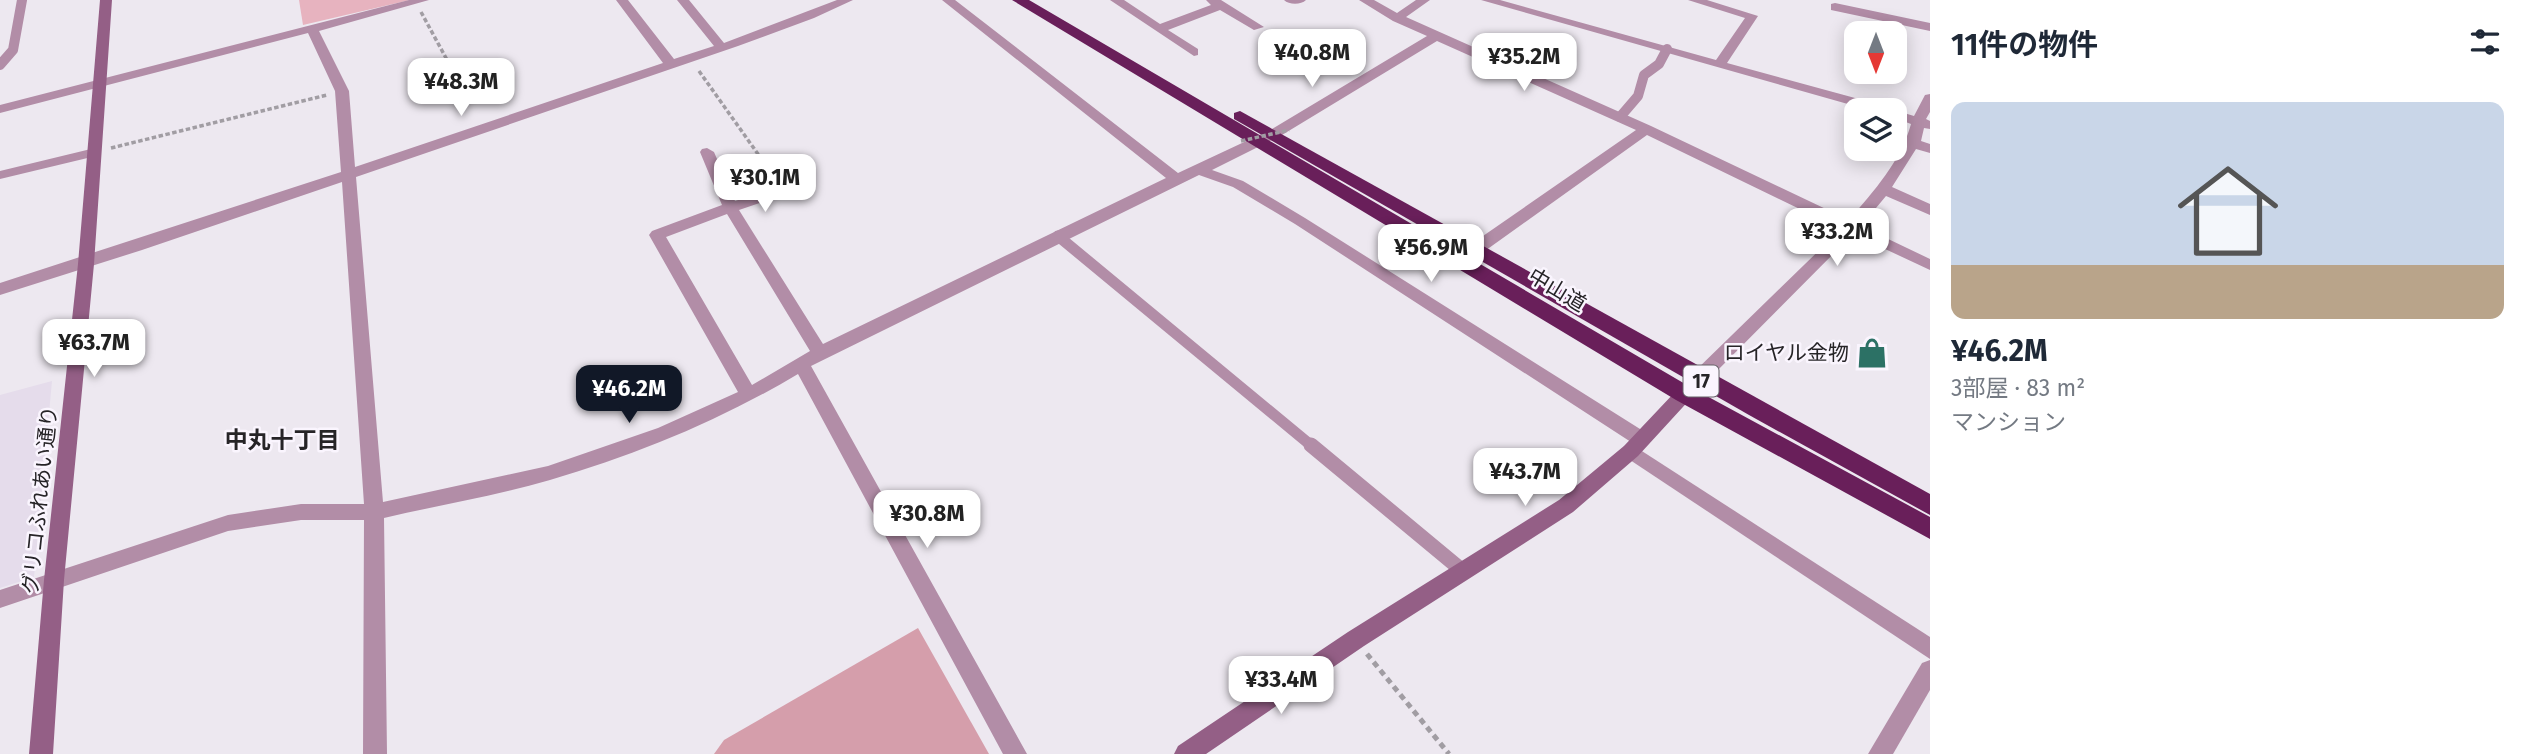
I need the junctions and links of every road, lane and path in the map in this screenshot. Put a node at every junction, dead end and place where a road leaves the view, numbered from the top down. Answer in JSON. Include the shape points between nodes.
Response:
{"nodes":[{"id":1,"x":22,"y":0,"type":"edge"},
{"id":2,"x":106,"y":0,"type":"edge"},
{"id":3,"x":622,"y":0,"type":"edge"},
{"id":4,"x":683,"y":0,"type":"edge"},
{"id":5,"x":847,"y":0,"type":"edge"},
{"id":6,"x":948,"y":0,"type":"edge"},
{"id":7,"x":1020,"y":0,"type":"edge"},
{"id":8,"x":1041,"y":0,"type":"edge"},
{"id":9,"x":1116,"y":0,"type":"edge"},
{"id":10,"x":1290,"y":0,"type":"edge"},
{"id":11,"x":1300,"y":0,"type":"edge"},
{"id":12,"x":1365,"y":0,"type":"edge"},
{"id":13,"x":1424,"y":0,"type":"edge"},
{"id":14,"x":1488,"y":0,"type":"edge"},
{"id":15,"x":1693,"y":0,"type":"edge"},
{"id":16,"x":419,"y":1,"type":"edge"},
{"id":17,"x":1216,"y":3,"type":"edge"},
{"id":18,"x":1836,"y":7,"type":"dead end"},
{"id":19,"x":1397,"y":18,"type":"junction"},
{"id":20,"x":1258,"y":27,"type":"dead end"},
{"id":21,"x":1930,"y":27,"type":"edge"},
{"id":22,"x":312,"y":29,"type":"junction"},
{"id":23,"x":1159,"y":29,"type":"junction"},
{"id":24,"x":1436,"y":36,"type":"junction"},
{"id":25,"x":720,"y":47,"type":"junction"},
{"id":26,"x":1667,"y":50,"type":"junction"},
{"id":27,"x":1194,"y":52,"type":"dead end"},
{"id":28,"x":690,"y":58,"type":"junction"},
{"id":29,"x":671,"y":64,"type":"junction"},
{"id":30,"x":1720,"y":64,"type":"junction"},
{"id":31,"x":0,"y":65,"type":"edge"},
{"id":32,"x":452,"y":69,"type":"dead end"},
{"id":33,"x":100,"y":83,"type":"junction"},
{"id":34,"x":342,"y":91,"type":"junction"},
{"id":35,"x":1930,"y":98,"type":"edge"},
{"id":36,"x":1844,"y":99,"type":"edge"},
{"id":37,"x":0,"y":109,"type":"edge"},
{"id":38,"x":1620,"y":117,"type":"junction"},
{"id":39,"x":1907,"y":118,"type":"edge"},
{"id":40,"x":1925,"y":123,"type":"edge"},
{"id":41,"x":1646,"y":129,"type":"junction"},
{"id":42,"x":1266,"y":138,"type":"junction"},
{"id":43,"x":1913,"y":143,"type":"junction"},
{"id":44,"x":1930,"y":149,"type":"edge"},
{"id":45,"x":96,"y":152,"type":"junction"},
{"id":46,"x":707,"y":152,"type":"dead end"},
{"id":47,"x":1200,"y":170,"type":"junction"},
{"id":48,"x":0,"y":175,"type":"edge"},
{"id":49,"x":349,"y":177,"type":"junction"},
{"id":50,"x":1176,"y":179,"type":"junction"},
{"id":51,"x":1884,"y":189,"type":"junction"},
{"id":52,"x":784,"y":190,"type":"joint"},
{"id":53,"x":732,"y":209,"type":"junction"},
{"id":54,"x":1930,"y":210,"type":"edge"},
{"id":55,"x":1852,"y":227,"type":"junction"},
{"id":56,"x":1058,"y":236,"type":"junction"},
{"id":57,"x":1476,"y":249,"type":"junction"},
{"id":58,"x":86,"y":264,"type":"junction"},
{"id":59,"x":1930,"y":265,"type":"edge"},
{"id":60,"x":0,"y":289,"type":"edge"},
{"id":61,"x":820,"y":353,"type":"junction"},
{"id":62,"x":803,"y":365,"type":"junction"},
{"id":63,"x":1691,"y":386,"type":"junction"},
{"id":64,"x":749,"y":395,"type":"junction"},
{"id":65,"x":1636,"y":445,"type":"junction"},
{"id":66,"x":1930,"y":505,"type":"edge"},
{"id":67,"x":374,"y":512,"type":"junction"},
{"id":68,"x":1930,"y":529,"type":"edge"},
{"id":69,"x":1464,"y":572,"type":"junction"},
{"id":70,"x":54,"y":580,"type":"junction"},
{"id":71,"x":0,"y":599,"type":"edge"},
{"id":72,"x":1356,"y":639,"type":"junction"},
{"id":73,"x":1930,"y":649,"type":"edge"},
{"id":74,"x":1930,"y":670,"type":"edge"},
{"id":75,"x":1198,"y":751,"type":"edge"},
{"id":76,"x":1882,"y":753,"type":"edge"},
{"id":77,"x":41,"y":754,"type":"edge"},
{"id":78,"x":375,"y":754,"type":"edge"},
{"id":79,"x":1014,"y":754,"type":"edge"},
{"id":80,"x":1449,"y":754,"type":"edge"}],
"edges":[{"from":1,"to":31,"type":"lane","via":[[13,50]]},
{"from":2,"to":33,"type":"street","name":"グリコふれあい通り"},
{"from":3,"to":29,"type":"street"},
{"from":4,"to":25,"type":"street"},
{"from":5,"to":25,"type":"street"},
{"from":6,"to":50,"type":"street"},
{"from":7,"to":42,"type":"highway","name":"中山道","number":"17"},
{"from":8,"to":42,"type":"highway","name":"中山道","number":"17"},
{"from":9,"to":23,"type":"street"},
{"from":10,"to":11,"type":"street"},
{"from":12,"to":19,"type":"street"},
{"from":13,"to":19,"type":"street"},
{"from":14,"to":26,"type":"street"},
{"from":15,"to":30,"type":"street","via":[[1752,16]]},
{"from":16,"to":22,"type":"street"},
{"from":16,"to":32,"type":"path"},
{"from":17,"to":20,"type":"street"},
{"from":17,"to":23,"type":"street"},
{"from":18,"to":21,"type":"street"},
{"from":19,"to":24,"type":"street"},
{"from":22,"to":33,"type":"street"},
{"from":22,"to":34,"type":"street"},
{"from":23,"to":27,"type":"street"},
{"from":24,"to":38,"type":"street"},
{"from":24,"to":42,"type":"street"},
{"from":25,"to":28,"type":"street"},
{"from":26,"to":30,"type":"street"},
{"from":26,"to":38,"type":"lane","via":[[1659,64],[1644,75],[1638,96]]},
{"from":28,"to":29,"type":"street"},
{"from":28,"to":52,"type":"path"},
{"from":29,"to":49,"type":"street"},
{"from":30,"to":36,"type":"street"},
{"from":33,"to":37,"type":"street"},
{"from":33,"to":45,"type":"street","name":"グリコふれあい通り"},
{"from":34,"to":45,"type":"path"},
{"from":34,"to":49,"type":"street"},
{"from":35,"to":40,"type":"street"},
{"from":38,"to":41,"type":"street"},
{"from":39,"to":40,"type":"street"},
{"from":40,"to":43,"type":"street"},
{"from":41,"to":55,"type":"street"},
{"from":41,"to":57,"type":"street"},
{"from":42,"to":42,"type":"path","bridge":true},
{"from":42,"to":47,"type":"street"},
{"from":42,"to":57,"type":"highway","name":"中山道","number":"17"},
{"from":42,"to":63,"type":"highway","name":"中山道","number":"17"},
{"from":43,"to":44,"type":"street"},
{"from":43,"to":51,"type":"street"},
{"from":45,"to":48,"type":"street"},
{"from":45,"to":58,"type":"street","name":"グリコふれあい通り"},
{"from":46,"to":53,"type":"street"},
{"from":47,"to":50,"type":"street"},
{"from":47,"to":65,"type":"street","via":[[1238,184],[1300,221]]},
{"from":49,"to":58,"type":"street"},
{"from":49,"to":67,"type":"street"},
{"from":50,"to":56,"type":"street"},
{"from":51,"to":54,"type":"street"},
{"from":51,"to":55,"type":"street"},
{"from":52,"to":53,"type":"street"},
{"from":53,"to":61,"type":"street"},
{"from":53,"to":64,"type":"street","via":[[657,235]]},
{"from":55,"to":59,"type":"street"},
{"from":55,"to":63,"type":"street"},
{"from":56,"to":61,"type":"street"},
{"from":56,"to":69,"type":"lane"},
{"from":57,"to":63,"type":"highway","name":"中山道","number":"17"},
{"from":58,"to":60,"type":"street"},
{"from":58,"to":70,"type":"street","name":"グリコふれあい通り"},
{"from":61,"to":62,"type":"street"},
{"from":62,"to":64,"type":"street"},
{"from":62,"to":79,"type":"street"},
{"from":63,"to":65,"type":"street"},
{"from":63,"to":66,"type":"highway","name":"中山道","number":"17"},
{"from":63,"to":68,"type":"highway","name":"中山道","number":"17"},
{"from":64,"to":67,"type":"street","via":[[664,433],[548,473]]},
{"from":65,"to":69,"type":"street","via":[[1566,506]]},
{"from":65,"to":73,"type":"street"},
{"from":67,"to":70,"type":"street","via":[[301,512],[228,523]]},
{"from":67,"to":78,"type":"street"},
{"from":69,"to":72,"type":"street"},
{"from":70,"to":71,"type":"street"},
{"from":70,"to":77,"type":"street","name":"グリコふれあい通り"},
{"from":72,"to":75,"type":"street"},
{"from":72,"to":80,"type":"path"},
{"from":74,"to":76,"type":"street"}]}
